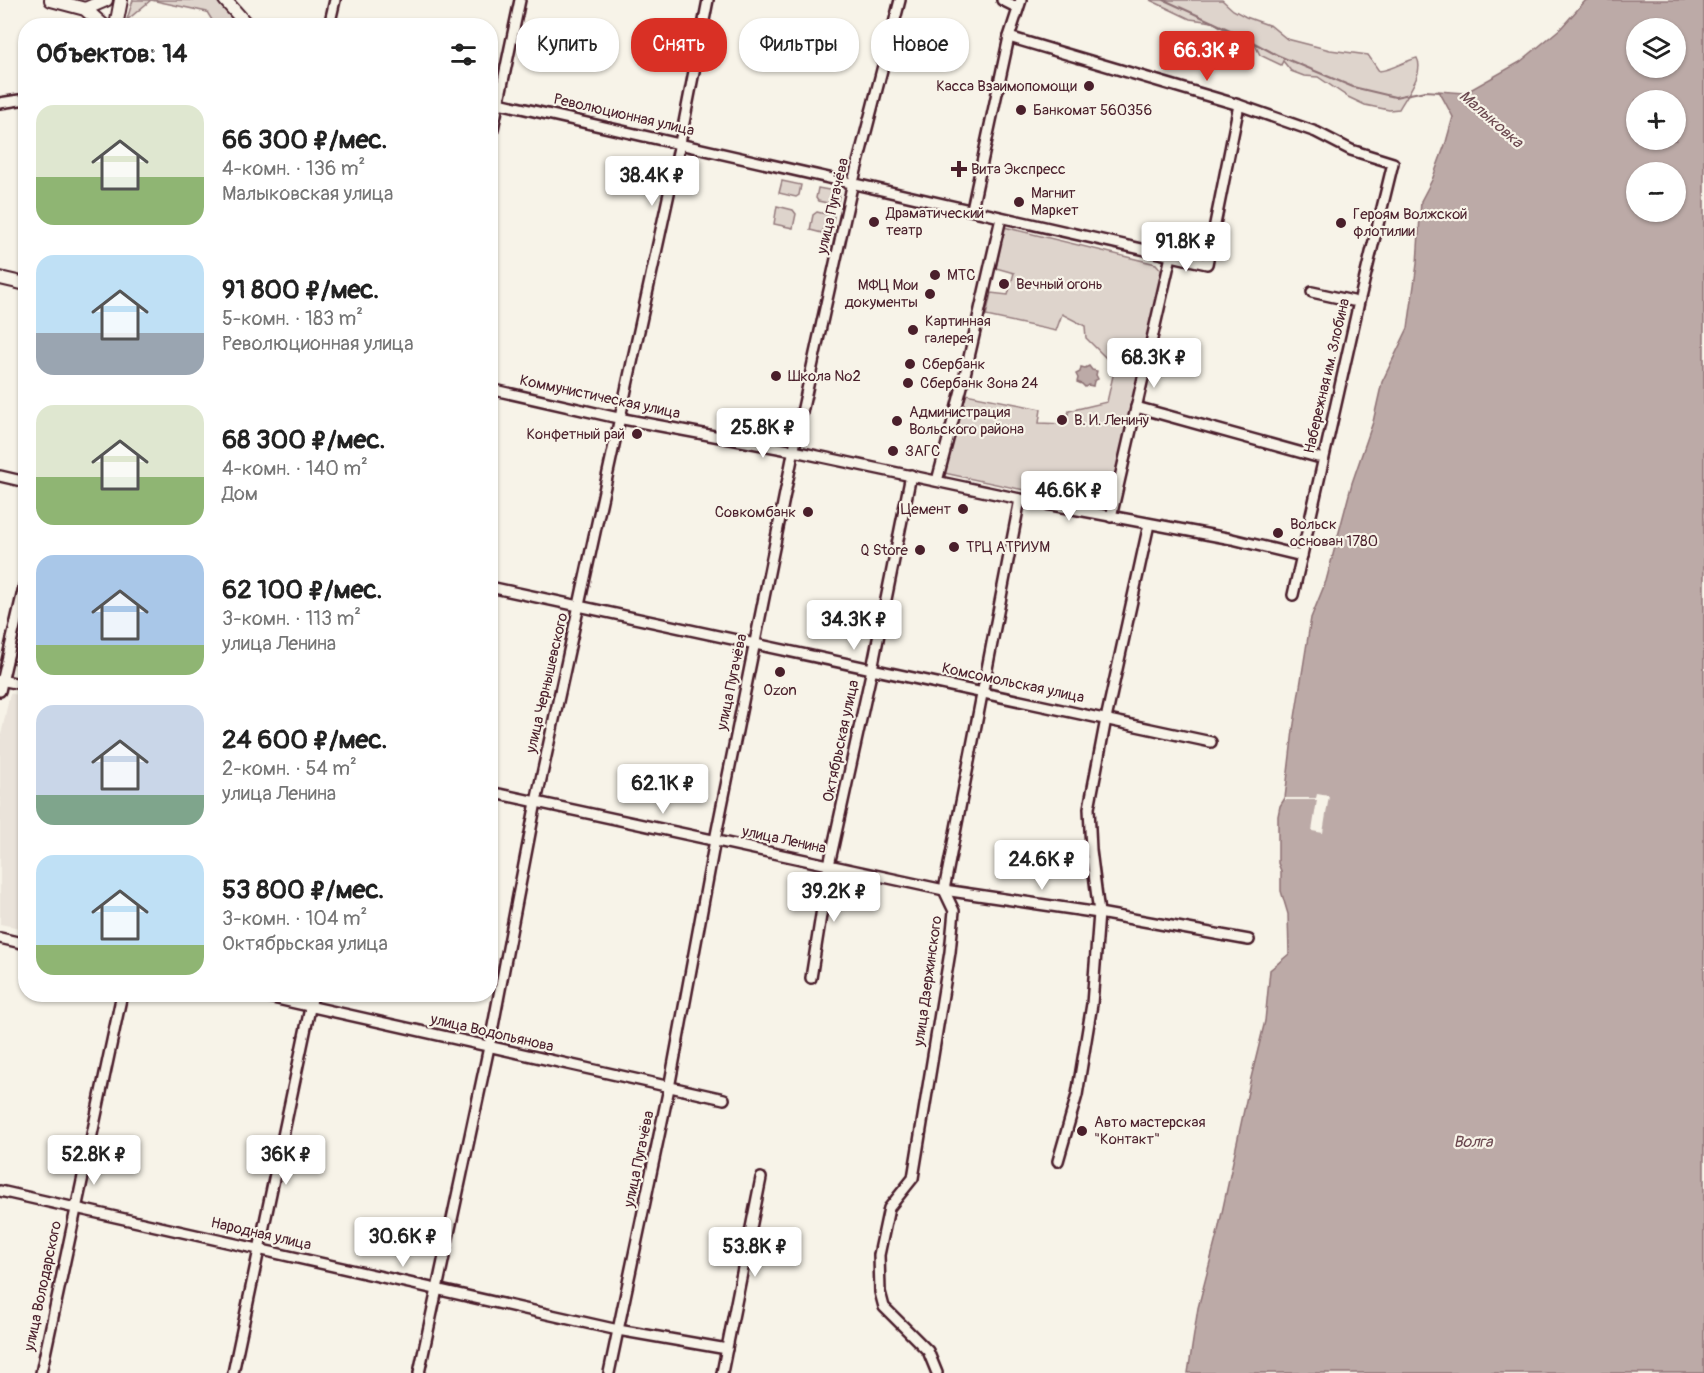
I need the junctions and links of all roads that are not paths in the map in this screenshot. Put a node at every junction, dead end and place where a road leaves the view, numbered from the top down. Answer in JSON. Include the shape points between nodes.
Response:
{"nodes":[{"id":1,"x":51,"y":0,"type":"edge"},
{"id":2,"x":106,"y":0,"type":"edge"},
{"id":3,"x":121,"y":0,"type":"edge"},
{"id":4,"x":225,"y":0,"type":"edge"},
{"id":5,"x":335,"y":0,"type":"edge"},
{"id":6,"x":520,"y":0,"type":"edge"},
{"id":7,"x":708,"y":0,"type":"edge"},
{"id":8,"x":900,"y":0,"type":"edge"},
{"id":9,"x":1002,"y":0,"type":"edge"},
{"id":10,"x":1020,"y":4,"type":"edge"},
{"id":11,"x":85,"y":9,"type":"junction"},
{"id":12,"x":95,"y":18,"type":"edge"},
{"id":13,"x":118,"y":18,"type":"edge"},
{"id":14,"x":241,"y":18,"type":"edge"},
{"id":15,"x":331,"y":18,"type":"edge"},
{"id":16,"x":1009,"y":37,"type":"junction"},
{"id":17,"x":498,"y":90,"type":"edge"},
{"id":18,"x":18,"y":100,"type":"edge"},
{"id":19,"x":0,"y":103,"type":"edge"},
{"id":20,"x":498,"y":103,"type":"edge"},
{"id":21,"x":1239,"y":105,"type":"junction"},
{"id":22,"x":680,"y":142,"type":"junction"},
{"id":23,"x":853,"y":182,"type":"junction"},
{"id":24,"x":972,"y":209,"type":"junction"},
{"id":25,"x":1001,"y":218,"type":"junction"},
{"id":26,"x":1171,"y":256,"type":"junction"},
{"id":27,"x":0,"y":278,"type":"edge"},
{"id":28,"x":18,"y":282,"type":"edge"},
{"id":29,"x":1312,"y":292,"type":"dead end"},
{"id":30,"x":1353,"y":301,"type":"dead end"},
{"id":31,"x":498,"y":391,"type":"edge"},
{"id":32,"x":1136,"y":407,"type":"junction"},
{"id":33,"x":618,"y":418,"type":"junction"},
{"id":34,"x":794,"y":451,"type":"junction"},
{"id":35,"x":1317,"y":457,"type":"dead end"},
{"id":36,"x":911,"y":475,"type":"junction"},
{"id":37,"x":0,"y":476,"type":"edge"},
{"id":38,"x":18,"y":480,"type":"edge"},
{"id":39,"x":937,"y":481,"type":"junction"},
{"id":40,"x":1020,"y":499,"type":"junction"},
{"id":41,"x":1111,"y":516,"type":"junction"},
{"id":42,"x":1149,"y":524,"type":"junction"},
{"id":43,"x":1302,"y":556,"type":"junction"},
{"id":44,"x":498,"y":589,"type":"edge"},
{"id":45,"x":1293,"y":596,"type":"dead end"},
{"id":46,"x":580,"y":606,"type":"junction"},
{"id":47,"x":18,"y":611,"type":"edge"},
{"id":48,"x":756,"y":642,"type":"junction"},
{"id":49,"x":872,"y":669,"type":"junction"},
{"id":50,"x":1,"y":680,"type":"edge"},
{"id":51,"x":18,"y":683,"type":"edge"},
{"id":52,"x":0,"y":691,"type":"edge"},
{"id":53,"x":982,"y":691,"type":"junction"},
{"id":54,"x":1106,"y":719,"type":"junction"},
{"id":55,"x":1211,"y":742,"type":"dead end"},
{"id":56,"x":498,"y":794,"type":"edge"},
{"id":57,"x":536,"y":802,"type":"junction"},
{"id":58,"x":714,"y":840,"type":"junction"},
{"id":59,"x":830,"y":865,"type":"junction"},
{"id":60,"x":944,"y":890,"type":"junction"},
{"id":61,"x":1099,"y":913,"type":"junction"},
{"id":62,"x":0,"y":938,"type":"edge"},
{"id":63,"x":1249,"y":940,"type":"dead end"},
{"id":64,"x":18,"y":942,"type":"edge"},
{"id":65,"x":812,"y":978,"type":"dead end"},
{"id":66,"x":498,"y":1000,"type":"edge"},
{"id":67,"x":120,"y":1002,"type":"edge"},
{"id":68,"x":289,"y":1002,"type":"edge"},
{"id":69,"x":311,"y":1002,"type":"edge"},
{"id":70,"x":498,"y":1002,"type":"edge"},
{"id":71,"x":310,"y":1007,"type":"junction"},
{"id":72,"x":489,"y":1047,"type":"junction"},
{"id":73,"x":669,"y":1088,"type":"junction"},
{"id":74,"x":724,"y":1099,"type":"dead end"},
{"id":75,"x":1058,"y":1161,"type":"dead end"},
{"id":76,"x":761,"y":1178,"type":"dead end"},
{"id":77,"x":0,"y":1191,"type":"edge"},
{"id":78,"x":75,"y":1208,"type":"junction"},
{"id":79,"x":259,"y":1249,"type":"junction"},
{"id":80,"x":436,"y":1290,"type":"junction"},
{"id":81,"x":618,"y":1330,"type":"junction"},
{"id":82,"x":727,"y":1349,"type":"junction"},
{"id":83,"x":41,"y":1373,"type":"edge"},
{"id":84,"x":233,"y":1373,"type":"edge"},
{"id":85,"x":419,"y":1373,"type":"edge"},
{"id":86,"x":609,"y":1373,"type":"edge"},
{"id":87,"x":722,"y":1373,"type":"edge"},
{"id":88,"x":937,"y":1373,"type":"edge"}],
"edges":[{"from":1,"to":11,"type":"main road"},
{"from":2,"to":11,"type":"main road"},
{"from":3,"to":13,"type":"main road"},
{"from":4,"to":14,"type":"main road"},
{"from":5,"to":15,"type":"street"},
{"from":6,"to":17,"type":"street"},
{"from":7,"to":22,"type":"street","name":"улица Чернышевского"},
{"from":8,"to":23,"type":"street","name":"улица Пугачёва"},
{"from":9,"to":10,"type":"street"},
{"from":10,"to":16,"type":"street"},
{"from":11,"to":12,"type":"main road"},
{"from":16,"to":21,"type":"street"},
{"from":16,"to":24,"type":"street"},
{"from":18,"to":19,"type":"street"},
{"from":20,"to":22,"type":"street","name":"Революционная улица"},
{"from":21,"to":26,"type":"street","name":"Революционная улица","via":[[1207,264]]},
{"from":21,"to":43,"type":"street","name":"Набережная им. Злобина","via":[[1394,163]]},
{"from":22,"to":23,"type":"street","name":"Революционная улица"},
{"from":22,"to":33,"type":"street","name":"улица Чернышевского"},
{"from":23,"to":24,"type":"street","name":"Революционная улица"},
{"from":23,"to":34,"type":"street","name":"улица Пугачёва"},
{"from":24,"to":25,"type":"street","name":"Революционная улица"},
{"from":25,"to":26,"type":"street","name":"Революционная улица"},
{"from":25,"to":39,"type":"street"},
{"from":26,"to":32,"type":"street"},
{"from":27,"to":28,"type":"main road"},
{"from":29,"to":30,"type":"street"},
{"from":31,"to":33,"type":"street","name":"Коммунистическая улица"},
{"from":32,"to":35,"type":"street"},
{"from":32,"to":41,"type":"street"},
{"from":33,"to":34,"type":"street","name":"Коммунистическая улица"},
{"from":33,"to":46,"type":"street","name":"улица Чернышевского"},
{"from":34,"to":36,"type":"street","name":"Коммунистическая улица"},
{"from":34,"to":48,"type":"street","name":"улица Пугачёва"},
{"from":36,"to":39,"type":"street","name":"Коммунистическая улица"},
{"from":36,"to":49,"type":"street","name":"Октябрьская улица"},
{"from":37,"to":38,"type":"street"},
{"from":39,"to":40,"type":"street","name":"Коммунистическая улица"},
{"from":40,"to":41,"type":"street","name":"Коммунистическая улица"},
{"from":40,"to":53,"type":"street","name":"улица Дзержинского"},
{"from":41,"to":42,"type":"street","name":"Коммунистическая улица"},
{"from":42,"to":43,"type":"street","name":"Коммунистическая улица","via":[[1232,538]]},
{"from":42,"to":54,"type":"street"},
{"from":43,"to":45,"type":"street","name":"Набережная им. Злобина"},
{"from":44,"to":46,"type":"street","name":"Комсомольская улица"},
{"from":46,"to":48,"type":"street","name":"Комсомольская улица"},
{"from":46,"to":57,"type":"street","name":"улица Чернышевского"},
{"from":47,"to":50,"type":"street"},
{"from":48,"to":49,"type":"street","name":"Комсомольская улица"},
{"from":48,"to":58,"type":"street","name":"улица Пугачёва"},
{"from":49,"to":53,"type":"street","name":"Комсомольская улица"},
{"from":49,"to":59,"type":"street","name":"Октябрьская улица"},
{"from":50,"to":51,"type":"street"},
{"from":50,"to":52,"type":"street"},
{"from":53,"to":54,"type":"street","name":"Комсомольская улица"},
{"from":53,"to":60,"type":"street","name":"улица Дзержинского"},
{"from":54,"to":55,"type":"street","name":"Комсомольская улица"},
{"from":54,"to":61,"type":"street","via":[[1089,808]]},
{"from":56,"to":57,"type":"street","name":"улица Ленина"},
{"from":57,"to":58,"type":"street","name":"улица Ленина"},
{"from":57,"to":66,"type":"street","name":"улица Чернышевского"},
{"from":58,"to":59,"type":"street","name":"улица Ленина"},
{"from":58,"to":73,"type":"street","name":"улица Пугачёва"},
{"from":59,"to":60,"type":"street","name":"улица Ленина"},
{"from":59,"to":65,"type":"street","name":"Октябрьская улица"},
{"from":60,"to":61,"type":"street","name":"улица Ленина"},
{"from":60,"to":88,"type":"street","name":"улица Дзержинского","via":[[954,911],[950,952],[913,1178],[889,1208],[879,1255],[884,1307],[928,1351]]},
{"from":61,"to":63,"type":"street","name":"улица Ленина"},
{"from":61,"to":75,"type":"street","via":[[1092,1004],[1079,1084]]},
{"from":62,"to":64,"type":"street"},
{"from":67,"to":78,"type":"street","name":"улица Володарского"},
{"from":68,"to":71,"type":"street","name":"улица Водопьянова"},
{"from":69,"to":71,"type":"street"},
{"from":70,"to":72,"type":"street","name":"улица Чернышевского"},
{"from":71,"to":72,"type":"street","name":"улица Водопьянова"},
{"from":71,"to":79,"type":"street"},
{"from":72,"to":73,"type":"street","name":"улица Водопьянова"},
{"from":72,"to":80,"type":"street","name":"улица Чернышевского"},
{"from":73,"to":74,"type":"street","name":"улица Водопьянова"},
{"from":73,"to":81,"type":"street","name":"улица Пугачёва"},
{"from":76,"to":82,"type":"street"},
{"from":77,"to":78,"type":"street","name":"Народная улица"},
{"from":78,"to":79,"type":"street","name":"Народная улица"},
{"from":78,"to":83,"type":"street","name":"улица Володарского"},
{"from":79,"to":80,"type":"street","name":"Народная улица"},
{"from":79,"to":84,"type":"street"},
{"from":80,"to":81,"type":"street","name":"Народная улица"},
{"from":80,"to":85,"type":"street","name":"улица Чернышевского"},
{"from":81,"to":82,"type":"street","name":"Народная улица"},
{"from":81,"to":86,"type":"street","name":"улица Пугачёва"},
{"from":82,"to":87,"type":"street"}]}
